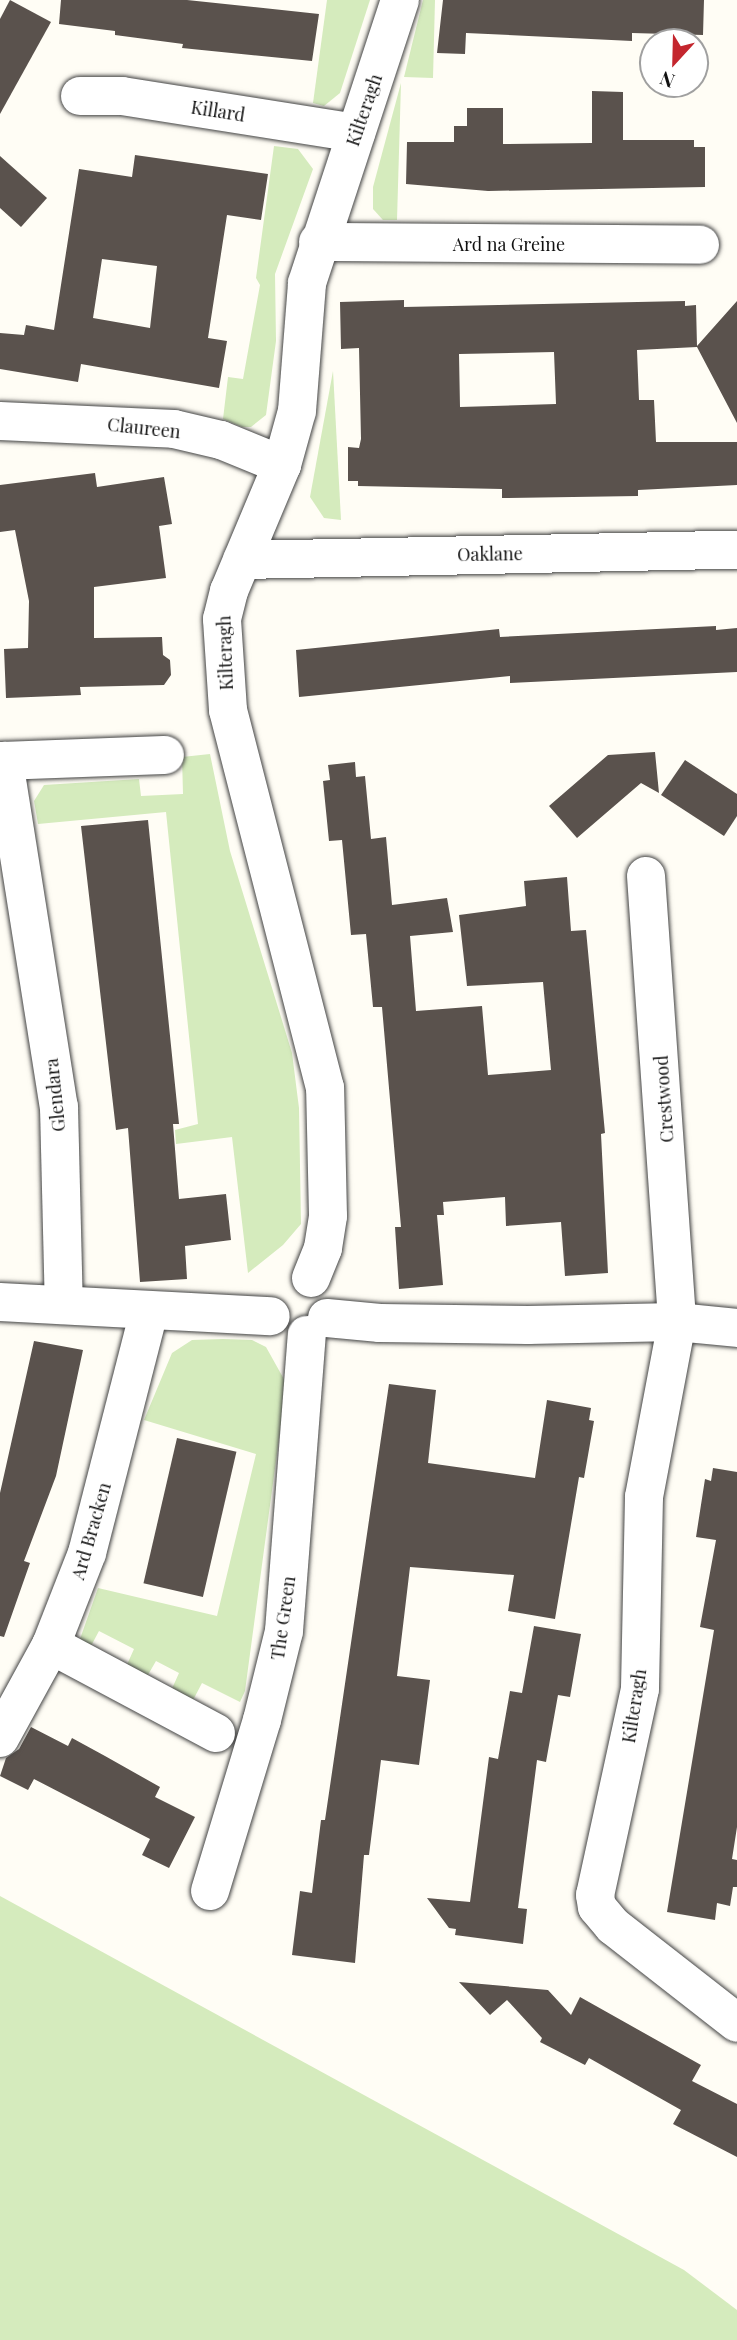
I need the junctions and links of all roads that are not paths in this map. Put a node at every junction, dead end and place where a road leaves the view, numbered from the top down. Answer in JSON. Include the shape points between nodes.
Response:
{"nodes":[{"id":1,"x":400,"y":0,"type":"edge"},
{"id":2,"x":80,"y":96,"type":"dead end"},
{"id":3,"x":356,"y":133,"type":"junction"},
{"id":4,"x":318,"y":242,"type":"junction"},
{"id":5,"x":700,"y":245,"type":"dead end"},
{"id":6,"x":0,"y":421,"type":"edge"},
{"id":7,"x":282,"y":465,"type":"junction"},
{"id":8,"x":737,"y":550,"type":"edge"},
{"id":9,"x":242,"y":560,"type":"junction"},
{"id":10,"x":165,"y":755,"type":"dead end"},
{"id":11,"x":2,"y":761,"type":"edge"},
{"id":12,"x":646,"y":876,"type":"dead end"},
{"id":13,"x":11,"y":889,"type":"edge"},
{"id":14,"x":311,"y":1278,"type":"junction"},
{"id":15,"x":0,"y":1302,"type":"edge"},
{"id":16,"x":64,"y":1305,"type":"junction"},
{"id":17,"x":149,"y":1311,"type":"junction"},
{"id":18,"x":271,"y":1316,"type":"junction"},
{"id":19,"x":677,"y":1322,"type":"junction"},
{"id":20,"x":317,"y":1326,"type":"junction"},
{"id":21,"x":737,"y":1328,"type":"edge"},
{"id":22,"x":51,"y":1645,"type":"junction"},
{"id":23,"x":216,"y":1732,"type":"dead end"},
{"id":24,"x":0,"y":1738,"type":"edge"},
{"id":25,"x":210,"y":1891,"type":"dead end"},
{"id":26,"x":737,"y":2023,"type":"edge"}],
"edges":[{"from":1,"to":3,"type":"street","name":"Kilteragh"},
{"from":2,"to":3,"type":"street","name":"Killard","via":[[128,97]]},
{"from":3,"to":4,"type":"street","name":"Kilteragh"},
{"from":4,"to":5,"type":"street","name":"Ard na Greine"},
{"from":4,"to":7,"type":"street","name":"Kilteragh","via":[[307,283],[297,411]]},
{"from":6,"to":7,"type":"street","name":"Claureen","via":[[174,429],[221,440]]},
{"from":7,"to":9,"type":"street","name":"Kilteragh"},
{"from":8,"to":9,"type":"street","name":"Oaklane"},
{"from":9,"to":14,"type":"street","name":"Kilteragh","via":[[222,619],[228,710],[325,1088],[328,1216],[323,1248]]},
{"from":10,"to":11,"type":"street","name":"Glendara"},
{"from":11,"to":13,"type":"street","name":"Glendara"},
{"from":12,"to":19,"type":"street","name":"Crestwood"},
{"from":13,"to":16,"type":"street","name":"Glendara","via":[[59,1107]]},
{"from":14,"to":18,"type":"street","via":[[283,1281],[271,1297]]},
{"from":14,"to":20,"type":"street","via":[[329,1299]]},
{"from":15,"to":16,"type":"street"},
{"from":16,"to":17,"type":"street"},
{"from":17,"to":18,"type":"street"},
{"from":17,"to":22,"type":"street","name":"Ard Bracken","via":[[88,1549]]},
{"from":18,"to":20,"type":"street","via":[[289,1335]]},
{"from":19,"to":20,"type":"street"},
{"from":19,"to":21,"type":"street"},
{"from":19,"to":26,"type":"street","name":"Kilteragh","via":[[644,1497],[640,1689],[595,1895],[597,1907],[613,1927]]},
{"from":20,"to":25,"type":"street","name":"The Green","via":[[284,1631]]},
{"from":22,"to":23,"type":"street"},
{"from":22,"to":24,"type":"street","name":"Ard Bracken"}]}
